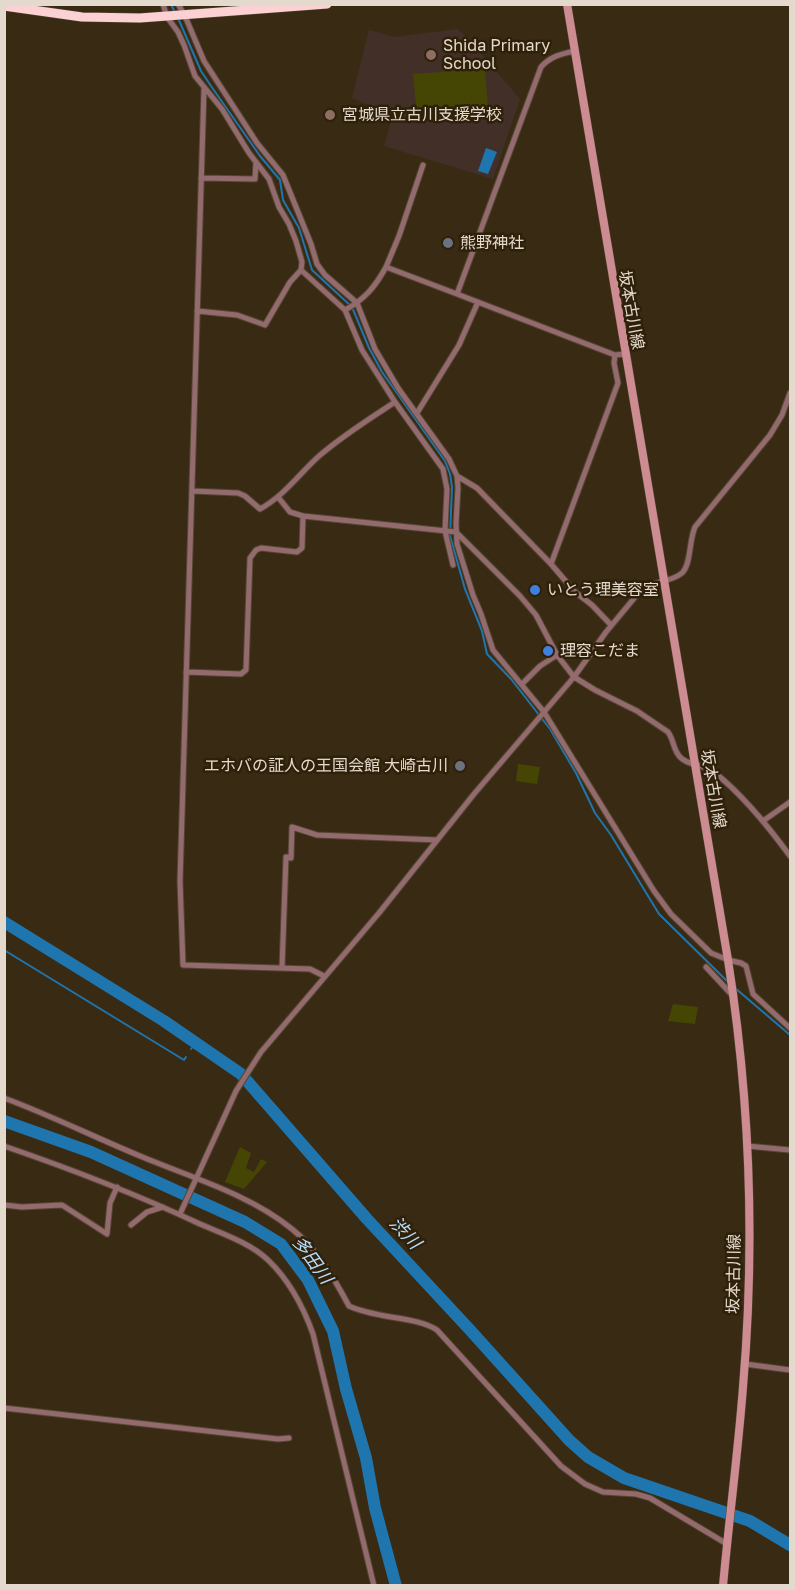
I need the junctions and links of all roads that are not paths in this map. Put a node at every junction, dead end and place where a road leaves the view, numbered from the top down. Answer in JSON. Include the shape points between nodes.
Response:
{"nodes":[{"id":1,"x":163,"y":4,"type":"edge"},
{"id":2,"x":178,"y":4,"type":"edge"},
{"id":3,"x":327,"y":4,"type":"edge"},
{"id":4,"x":567,"y":4,"type":"edge"},
{"id":5,"x":4,"y":6,"type":"edge"},
{"id":6,"x":183,"y":16,"type":"junction"},
{"id":7,"x":168,"y":17,"type":"junction"},
{"id":8,"x":575,"y":51,"type":"junction"},
{"id":9,"x":204,"y":89,"type":"junction"},
{"id":10,"x":256,"y":162,"type":"junction"},
{"id":11,"x":423,"y":165,"type":"dead end"},
{"id":12,"x":201,"y":178,"type":"junction"},
{"id":13,"x":386,"y":267,"type":"junction"},
{"id":14,"x":301,"y":270,"type":"junction"},
{"id":15,"x":457,"y":294,"type":"junction"},
{"id":16,"x":478,"y":302,"type":"junction"},
{"id":17,"x":356,"y":304,"type":"junction"},
{"id":18,"x":346,"y":309,"type":"junction"},
{"id":19,"x":198,"y":311,"type":"junction"},
{"id":20,"x":625,"y":354,"type":"junction"},
{"id":21,"x":615,"y":355,"type":"junction"},
{"id":22,"x":790,"y":393,"type":"edge"},
{"id":23,"x":395,"y":402,"type":"junction"},
{"id":24,"x":416,"y":412,"type":"junction"},
{"id":25,"x":407,"y":417,"type":"junction"},
{"id":26,"x":457,"y":476,"type":"junction"},
{"id":27,"x":192,"y":491,"type":"junction"},
{"id":28,"x":278,"y":497,"type":"junction"},
{"id":29,"x":303,"y":516,"type":"junction"},
{"id":30,"x":450,"y":532,"type":"junction"},
{"id":31,"x":551,"y":564,"type":"junction"},
{"id":32,"x":453,"y":565,"type":"dead end"},
{"id":33,"x":663,"y":580,"type":"junction"},
{"id":34,"x":611,"y":625,"type":"junction"},
{"id":35,"x":557,"y":655,"type":"junction"},
{"id":36,"x":186,"y":672,"type":"junction"},
{"id":37,"x":574,"y":677,"type":"junction"},
{"id":38,"x":522,"y":684,"type":"junction"},
{"id":39,"x":543,"y":713,"type":"junction"},
{"id":40,"x":694,"y":763,"type":"junction"},
{"id":41,"x":790,"y":801,"type":"edge"},
{"id":42,"x":764,"y":821,"type":"junction"},
{"id":43,"x":437,"y":840,"type":"junction"},
{"id":44,"x":790,"y":856,"type":"edge"},
{"id":45,"x":728,"y":960,"type":"junction"},
{"id":46,"x":705,"y":967,"type":"dead end"},
{"id":47,"x":282,"y":968,"type":"junction"},
{"id":48,"x":324,"y":976,"type":"junction"},
{"id":49,"x":733,"y":995,"type":"junction"},
{"id":50,"x":790,"y":1028,"type":"edge"},
{"id":51,"x":4,"y":1098,"type":"edge"},
{"id":52,"x":4,"y":1146,"type":"edge"},
{"id":53,"x":747,"y":1146,"type":"junction"},
{"id":54,"x":790,"y":1150,"type":"edge"},
{"id":55,"x":194,"y":1180,"type":"junction"},
{"id":56,"x":117,"y":1187,"type":"junction"},
{"id":57,"x":4,"y":1205,"type":"edge"},
{"id":58,"x":163,"y":1207,"type":"junction"},
{"id":59,"x":181,"y":1212,"type":"junction"},
{"id":60,"x":131,"y":1225,"type":"dead end"},
{"id":61,"x":745,"y":1364,"type":"junction"},
{"id":62,"x":790,"y":1370,"type":"edge"},
{"id":63,"x":4,"y":1408,"type":"edge"},
{"id":64,"x":290,"y":1438,"type":"dead end"},
{"id":65,"x":727,"y":1541,"type":"junction"},
{"id":66,"x":374,"y":1586,"type":"edge"},
{"id":67,"x":723,"y":1586,"type":"edge"}],
"edges":[{"from":1,"to":7,"type":"street"},
{"from":2,"to":6,"type":"street"},
{"from":3,"to":6,"type":"highway"},
{"from":4,"to":8,"type":"main road","name":"坂本古川線"},
{"from":5,"to":7,"type":"highway","via":[[82,17]]},
{"from":6,"to":7,"type":"highway"},
{"from":6,"to":17,"type":"street","via":[[204,61],[257,143],[283,175],[317,264]]},
{"from":7,"to":9,"type":"street"},
{"from":8,"to":15,"type":"street","via":[[556,55],[541,68]]},
{"from":8,"to":20,"type":"main road","name":"坂本古川線"},
{"from":9,"to":10,"type":"street"},
{"from":9,"to":12,"type":"street"},
{"from":10,"to":12,"type":"street","via":[[255,178]]},
{"from":10,"to":14,"type":"street","via":[[269,179],[290,224]]},
{"from":11,"to":13,"type":"street"},
{"from":12,"to":19,"type":"street"},
{"from":13,"to":15,"type":"street"},
{"from":13,"to":17,"type":"street","via":[[375,287]]},
{"from":14,"to":18,"type":"street"},
{"from":14,"to":19,"type":"street","via":[[266,325],[237,315]]},
{"from":15,"to":16,"type":"street"},
{"from":16,"to":21,"type":"street"},
{"from":16,"to":24,"type":"street","via":[[459,345]]},
{"from":17,"to":18,"type":"street"},
{"from":17,"to":24,"type":"street","via":[[375,349]]},
{"from":18,"to":23,"type":"street","via":[[362,350]]},
{"from":19,"to":27,"type":"street"},
{"from":20,"to":21,"type":"street"},
{"from":20,"to":33,"type":"main road","name":"坂本古川線"},
{"from":21,"to":31,"type":"street","via":[[618,384]]},
{"from":22,"to":33,"type":"street","via":[[770,435],[696,527],[682,573]]},
{"from":23,"to":25,"type":"street"},
{"from":23,"to":28,"type":"street","via":[[328,449]]},
{"from":24,"to":25,"type":"street"},
{"from":24,"to":26,"type":"street"},
{"from":25,"to":30,"type":"street","via":[[443,469]]},
{"from":26,"to":30,"type":"street"},
{"from":26,"to":31,"type":"street","via":[[477,488]]},
{"from":27,"to":28,"type":"street","via":[[238,493],[260,509]]},
{"from":27,"to":36,"type":"street"},
{"from":28,"to":29,"type":"street","via":[[290,512]]},
{"from":29,"to":30,"type":"street"},
{"from":29,"to":36,"type":"street","via":[[300,550],[261,548],[250,558],[246,670],[241,674]]},
{"from":30,"to":32,"type":"street"},
{"from":30,"to":35,"type":"street","via":[[520,596],[536,615]]},
{"from":30,"to":38,"type":"street","via":[[493,650]]},
{"from":31,"to":34,"type":"street"},
{"from":33,"to":34,"type":"street","via":[[645,586]]},
{"from":33,"to":40,"type":"main road","name":"坂本古川線"},
{"from":34,"to":37,"type":"street"},
{"from":35,"to":37,"type":"street"},
{"from":35,"to":38,"type":"street"},
{"from":36,"to":47,"type":"street","via":[[180,881],[183,965]]},
{"from":37,"to":39,"type":"street"},
{"from":37,"to":40,"type":"street","via":[[668,732],[679,756]]},
{"from":38,"to":39,"type":"street"},
{"from":39,"to":43,"type":"street"},
{"from":39,"to":45,"type":"street","via":[[671,914],[711,953]]},
{"from":40,"to":42,"type":"street","via":[[715,772]]},
{"from":40,"to":45,"type":"main road","name":"坂本古川線"},
{"from":41,"to":42,"type":"street"},
{"from":42,"to":44,"type":"street"},
{"from":43,"to":47,"type":"street","via":[[317,835],[292,827],[291,858],[286,857]]},
{"from":43,"to":48,"type":"street"},
{"from":45,"to":49,"type":"main road","name":"坂本古川線"},
{"from":45,"to":50,"type":"street","via":[[746,966],[753,994]]},
{"from":46,"to":49,"type":"street"},
{"from":47,"to":48,"type":"street","via":[[310,969]]},
{"from":48,"to":55,"type":"street","via":[[252,1065]]},
{"from":49,"to":53,"type":"main road","name":"坂本古川線"},
{"from":51,"to":55,"type":"street"},
{"from":52,"to":56,"type":"street"},
{"from":53,"to":54,"type":"street"},
{"from":53,"to":61,"type":"main road","name":"坂本古川線"},
{"from":55,"to":59,"type":"street"},
{"from":55,"to":65,"type":"street","via":[[255,1205],[294,1230],[321,1259],[349,1306],[382,1317],[425,1323],[437,1330],[561,1466],[585,1484],[603,1492],[650,1498]]},
{"from":56,"to":57,"type":"street","via":[[107,1234],[62,1205]]},
{"from":56,"to":58,"type":"street"},
{"from":58,"to":59,"type":"street"},
{"from":58,"to":60,"type":"street","via":[[147,1212]]},
{"from":59,"to":66,"type":"street","via":[[266,1258],[299,1300],[313,1334]]},
{"from":61,"to":62,"type":"street"},
{"from":61,"to":65,"type":"main road","name":"坂本古川線"},
{"from":63,"to":64,"type":"street"},
{"from":65,"to":67,"type":"main road","name":"坂本古川線"}]}
